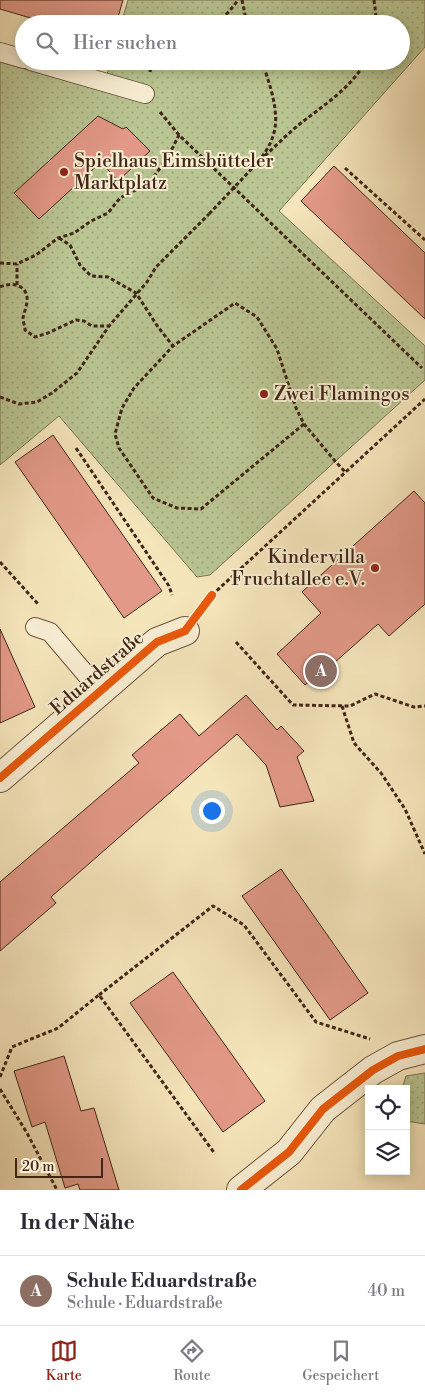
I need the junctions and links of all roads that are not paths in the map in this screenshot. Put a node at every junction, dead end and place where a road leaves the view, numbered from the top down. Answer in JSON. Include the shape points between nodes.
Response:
{"nodes":[{"id":1,"x":0,"y":52,"type":"edge"},
{"id":2,"x":15,"y":56,"type":"edge"},
{"id":3,"x":61,"y":70,"type":"edge"},
{"id":4,"x":145,"y":94,"type":"road end"},
{"id":5,"x":34,"y":627,"type":"dead end"},
{"id":6,"x":185,"y":631,"type":"road end"},
{"id":7,"x":100,"y":691,"type":"junction"},
{"id":8,"x":0,"y":778,"type":"edge"},
{"id":9,"x":425,"y":1050,"type":"edge"},
{"id":10,"x":241,"y":1190,"type":"edge"}],
"edges":[{"from":1,"to":2,"type":"lane"},
{"from":3,"to":4,"type":"lane"},
{"from":5,"to":7,"type":"lane","via":[[50,632]]},
{"from":6,"to":7,"type":"street","name":"Eduardstraße","via":[[157,642]]},
{"from":7,"to":8,"type":"street","name":"Eduardstraße"},
{"from":9,"to":10,"type":"street","via":[[398,1056],[373,1070],[323,1109],[290,1152]]}]}
